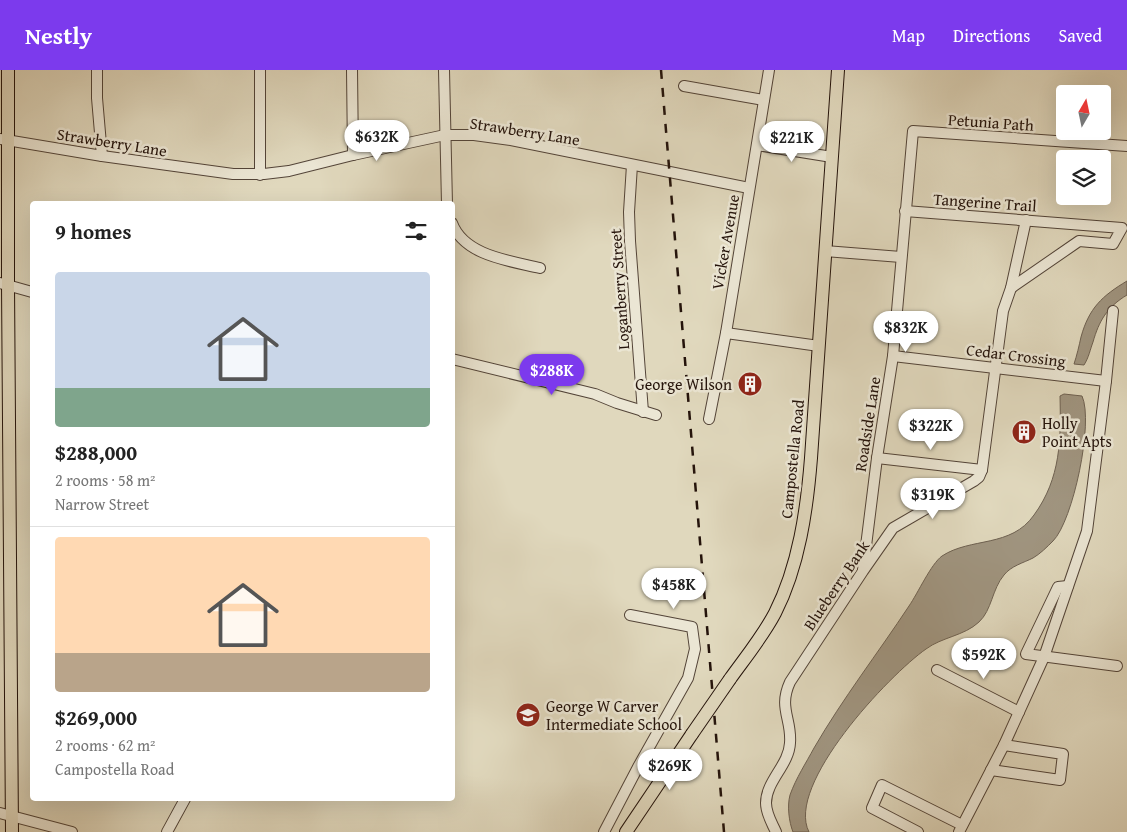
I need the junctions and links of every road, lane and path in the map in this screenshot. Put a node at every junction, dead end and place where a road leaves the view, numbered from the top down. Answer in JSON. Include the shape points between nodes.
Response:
{"nodes":[{"id":1,"x":8,"y":70,"type":"edge"},
{"id":2,"x":97,"y":70,"type":"edge"},
{"id":3,"x":260,"y":70,"type":"edge"},
{"id":4,"x":352,"y":70,"type":"edge"},
{"id":5,"x":444,"y":70,"type":"edge"},
{"id":6,"x":769,"y":70,"type":"edge"},
{"id":7,"x":838,"y":70,"type":"edge"},
{"id":8,"x":684,"y":86,"type":"dead end"},
{"id":9,"x":764,"y":100,"type":"junction"},
{"id":10,"x":913,"y":131,"type":"joint"},
{"id":11,"x":445,"y":135,"type":"junction"},
{"id":12,"x":4,"y":139,"type":"edge"},
{"id":13,"x":757,"y":145,"type":"junction"},
{"id":14,"x":1127,"y":146,"type":"edge"},
{"id":15,"x":353,"y":155,"type":"junction"},
{"id":16,"x":102,"y":156,"type":"junction"},
{"id":17,"x":832,"y":157,"type":"junction"},
{"id":18,"x":632,"y":165,"type":"junction"},
{"id":19,"x":260,"y":174,"type":"junction"},
{"id":20,"x":749,"y":188,"type":"junction"},
{"id":21,"x":447,"y":201,"type":"edge"},
{"id":22,"x":905,"y":211,"type":"junction"},
{"id":23,"x":1026,"y":220,"type":"junction"},
{"id":24,"x":455,"y":229,"type":"edge"},
{"id":25,"x":826,"y":251,"type":"junction"},
{"id":26,"x":901,"y":257,"type":"junction"},
{"id":27,"x":540,"y":268,"type":"dead end"},
{"id":28,"x":4,"y":284,"type":"edge"},
{"id":29,"x":1011,"y":288,"type":"junction"},
{"id":30,"x":30,"y":291,"type":"edge"},
{"id":31,"x":1113,"y":311,"type":"dead end"},
{"id":32,"x":726,"y":333,"type":"junction"},
{"id":33,"x":819,"y":346,"type":"junction"},
{"id":34,"x":893,"y":356,"type":"junction"},
{"id":35,"x":455,"y":360,"type":"edge"},
{"id":36,"x":994,"y":367,"type":"junction"},
{"id":37,"x":1106,"y":381,"type":"junction"},
{"id":38,"x":643,"y":412,"type":"junction"},
{"id":39,"x":656,"y":415,"type":"dead end"},
{"id":40,"x":709,"y":419,"type":"dead end"},
{"id":41,"x":877,"y":458,"type":"junction"},
{"id":42,"x":982,"y":470,"type":"junction"},
{"id":43,"x":863,"y":571,"type":"junction"},
{"id":44,"x":1068,"y":586,"type":"junction"},
{"id":45,"x":630,"y":615,"type":"dead end"},
{"id":46,"x":1044,"y":658,"type":"junction"},
{"id":47,"x":1117,"y":666,"type":"dead end"},
{"id":48,"x":938,"y":670,"type":"dead end"},
{"id":49,"x":1019,"y":712,"type":"junction"},
{"id":50,"x":1004,"y":745,"type":"junction"},
{"id":51,"x":990,"y":770,"type":"junction"},
{"id":52,"x":184,"y":801,"type":"edge"},
{"id":53,"x":6,"y":814,"type":"edge"},
{"id":54,"x":961,"y":828,"type":"edge"},
{"id":55,"x":12,"y":832,"type":"edge"},
{"id":56,"x":72,"y":832,"type":"edge"},
{"id":57,"x":167,"y":832,"type":"edge"},
{"id":58,"x":604,"y":832,"type":"edge"},
{"id":59,"x":626,"y":832,"type":"edge"},
{"id":60,"x":776,"y":832,"type":"edge"},
{"id":61,"x":918,"y":832,"type":"edge"}],
"edges":[{"from":1,"to":12,"type":"main road"},
{"from":2,"to":16,"type":"street","via":[[96,98]]},
{"from":3,"to":19,"type":"street"},
{"from":4,"to":15,"type":"street"},
{"from":5,"to":11,"type":"street"},
{"from":6,"to":9,"type":"street","name":"Vicker Avenue"},
{"from":7,"to":17,"type":"main road","name":"Campostella Road"},
{"from":8,"to":9,"type":"street"},
{"from":9,"to":13,"type":"street","name":"Vicker Avenue"},
{"from":10,"to":14,"type":"street","name":"Petunia Path"},
{"from":10,"to":22,"type":"street","name":"Roadside Lane"},
{"from":11,"to":15,"type":"street","name":"Strawberry Lane"},
{"from":11,"to":18,"type":"street","name":"Strawberry Lane","via":[[510,140]]},
{"from":11,"to":21,"type":"street"},
{"from":12,"to":16,"type":"street","name":"Strawberry Lane"},
{"from":12,"to":28,"type":"main road"},
{"from":13,"to":17,"type":"street"},
{"from":13,"to":20,"type":"street","name":"Vicker Avenue"},
{"from":15,"to":19,"type":"street","name":"Strawberry Lane","via":[[289,171]]},
{"from":16,"to":19,"type":"street","name":"Strawberry Lane","via":[[219,173]]},
{"from":17,"to":25,"type":"main road","name":"Campostella Road"},
{"from":18,"to":20,"type":"street","name":"Strawberry Lane"},
{"from":18,"to":38,"type":"street","name":"Loganberry Street","via":[[630,241]]},
{"from":20,"to":32,"type":"street","name":"Vicker Avenue"},
{"from":22,"to":23,"type":"street","name":"Tangerine Trail"},
{"from":22,"to":26,"type":"street","name":"Roadside Lane"},
{"from":23,"to":29,"type":"street"},
{"from":23,"to":29,"type":"street","name":"Tangerine Trail","via":[[1122,228],[1113,244],[1079,241]]},
{"from":24,"to":27,"type":"street","via":[[481,252]]},
{"from":25,"to":26,"type":"street"},
{"from":25,"to":33,"type":"main road","name":"Campostella Road"},
{"from":26,"to":34,"type":"street","name":"Roadside Lane"},
{"from":28,"to":30,"type":"street"},
{"from":28,"to":53,"type":"main road"},
{"from":29,"to":36,"type":"street","via":[[1003,311]]},
{"from":31,"to":37,"type":"street"},
{"from":32,"to":33,"type":"street"},
{"from":32,"to":40,"type":"street","name":"Vicker Avenue"},
{"from":33,"to":59,"type":"main road","name":"Campostella Road","bridge":true,"via":[[808,491],[795,558],[775,613]]},
{"from":34,"to":36,"type":"street","name":"Cedar Crossing"},
{"from":34,"to":41,"type":"street","name":"Roadside Lane"},
{"from":35,"to":38,"type":"street","via":[[595,394]]},
{"from":36,"to":37,"type":"street","name":"Cedar Crossing"},
{"from":36,"to":42,"type":"street"},
{"from":37,"to":44,"type":"street","via":[[1087,531]]},
{"from":38,"to":39,"type":"street"},
{"from":41,"to":42,"type":"street"},
{"from":41,"to":43,"type":"street","name":"Roadside Lane"},
{"from":42,"to":43,"type":"street","name":"Blueberry Bank","via":[[974,481],[893,528]]},
{"from":43,"to":60,"type":"street","name":"Blueberry Bank","via":[[785,694],[790,742],[788,753],[768,791],[766,803]]},
{"from":44,"to":46,"type":"street"},
{"from":44,"to":46,"type":"street","via":[[1058,587],[1026,654]]},
{"from":45,"to":58,"type":"street","via":[[692,626],[695,648],[688,678]]},
{"from":46,"to":47,"type":"street"},
{"from":46,"to":49,"type":"street"},
{"from":48,"to":49,"type":"street"},
{"from":49,"to":50,"type":"street"},
{"from":50,"to":51,"type":"street"},
{"from":50,"to":51,"type":"street","via":[[1063,754],[1060,780]]},
{"from":51,"to":54,"type":"street"},
{"from":52,"to":57,"type":"street"},
{"from":53,"to":55,"type":"main road"},
{"from":53,"to":56,"type":"street"},
{"from":54,"to":61,"type":"street","via":[[882,785],[872,808]]}]}
